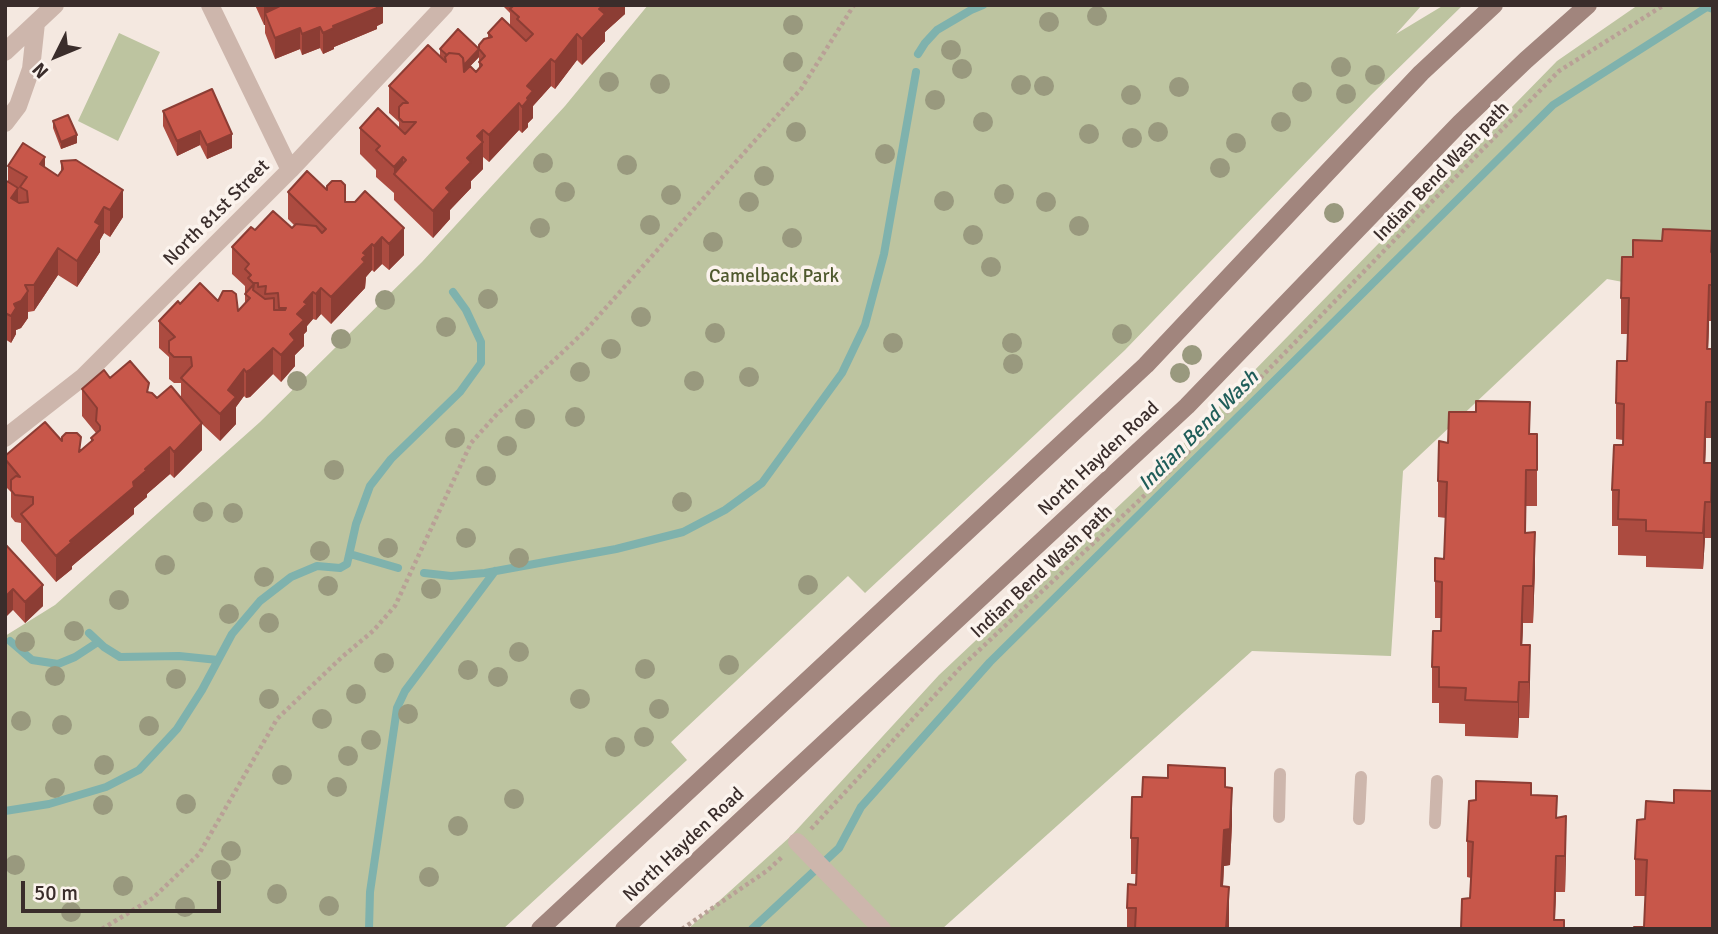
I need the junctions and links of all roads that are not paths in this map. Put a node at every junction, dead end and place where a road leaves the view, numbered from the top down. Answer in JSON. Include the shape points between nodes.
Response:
{"nodes":[{"id":1,"x":55,"y":5,"type":"edge"},
{"id":2,"x":210,"y":5,"type":"edge"},
{"id":3,"x":445,"y":5,"type":"edge"},
{"id":4,"x":1494,"y":5,"type":"edge"},
{"id":5,"x":1588,"y":5,"type":"edge"},
{"id":6,"x":36,"y":23,"type":"junction"},
{"id":7,"x":5,"y":52,"type":"edge"},
{"id":8,"x":5,"y":123,"type":"edge"},
{"id":9,"x":290,"y":170,"type":"junction"},
{"id":10,"x":5,"y":438,"type":"edge"},
{"id":11,"x":1280,"y":774,"type":"dead end"},
{"id":12,"x":1361,"y":778,"type":"dead end"},
{"id":13,"x":1437,"y":780,"type":"dead end"},
{"id":14,"x":1279,"y":817,"type":"dead end"},
{"id":15,"x":1359,"y":819,"type":"dead end"},
{"id":16,"x":1435,"y":823,"type":"dead end"},
{"id":17,"x":797,"y":842,"type":"road end"},
{"id":18,"x":540,"y":929,"type":"edge"},
{"id":19,"x":624,"y":929,"type":"edge"},
{"id":20,"x":882,"y":929,"type":"edge"}],
"edges":[{"from":1,"to":6,"type":"street"},
{"from":2,"to":9,"type":"street"},
{"from":3,"to":9,"type":"street","name":"North 81st Street"},
{"from":4,"to":18,"type":"main road","name":"North Hayden Road","via":[[1421,74],[1146,365]]},
{"from":5,"to":19,"type":"main road","name":"North Hayden Road","via":[[1460,124],[1187,406]]},
{"from":6,"to":7,"type":"street"},
{"from":6,"to":8,"type":"street","via":[[31,69],[18,106]]},
{"from":9,"to":10,"type":"street","name":"North 81st Street","via":[[83,377]]},
{"from":11,"to":14,"type":"lane"},
{"from":12,"to":15,"type":"lane"},
{"from":13,"to":16,"type":"lane"},
{"from":17,"to":20,"type":"street"}]}
